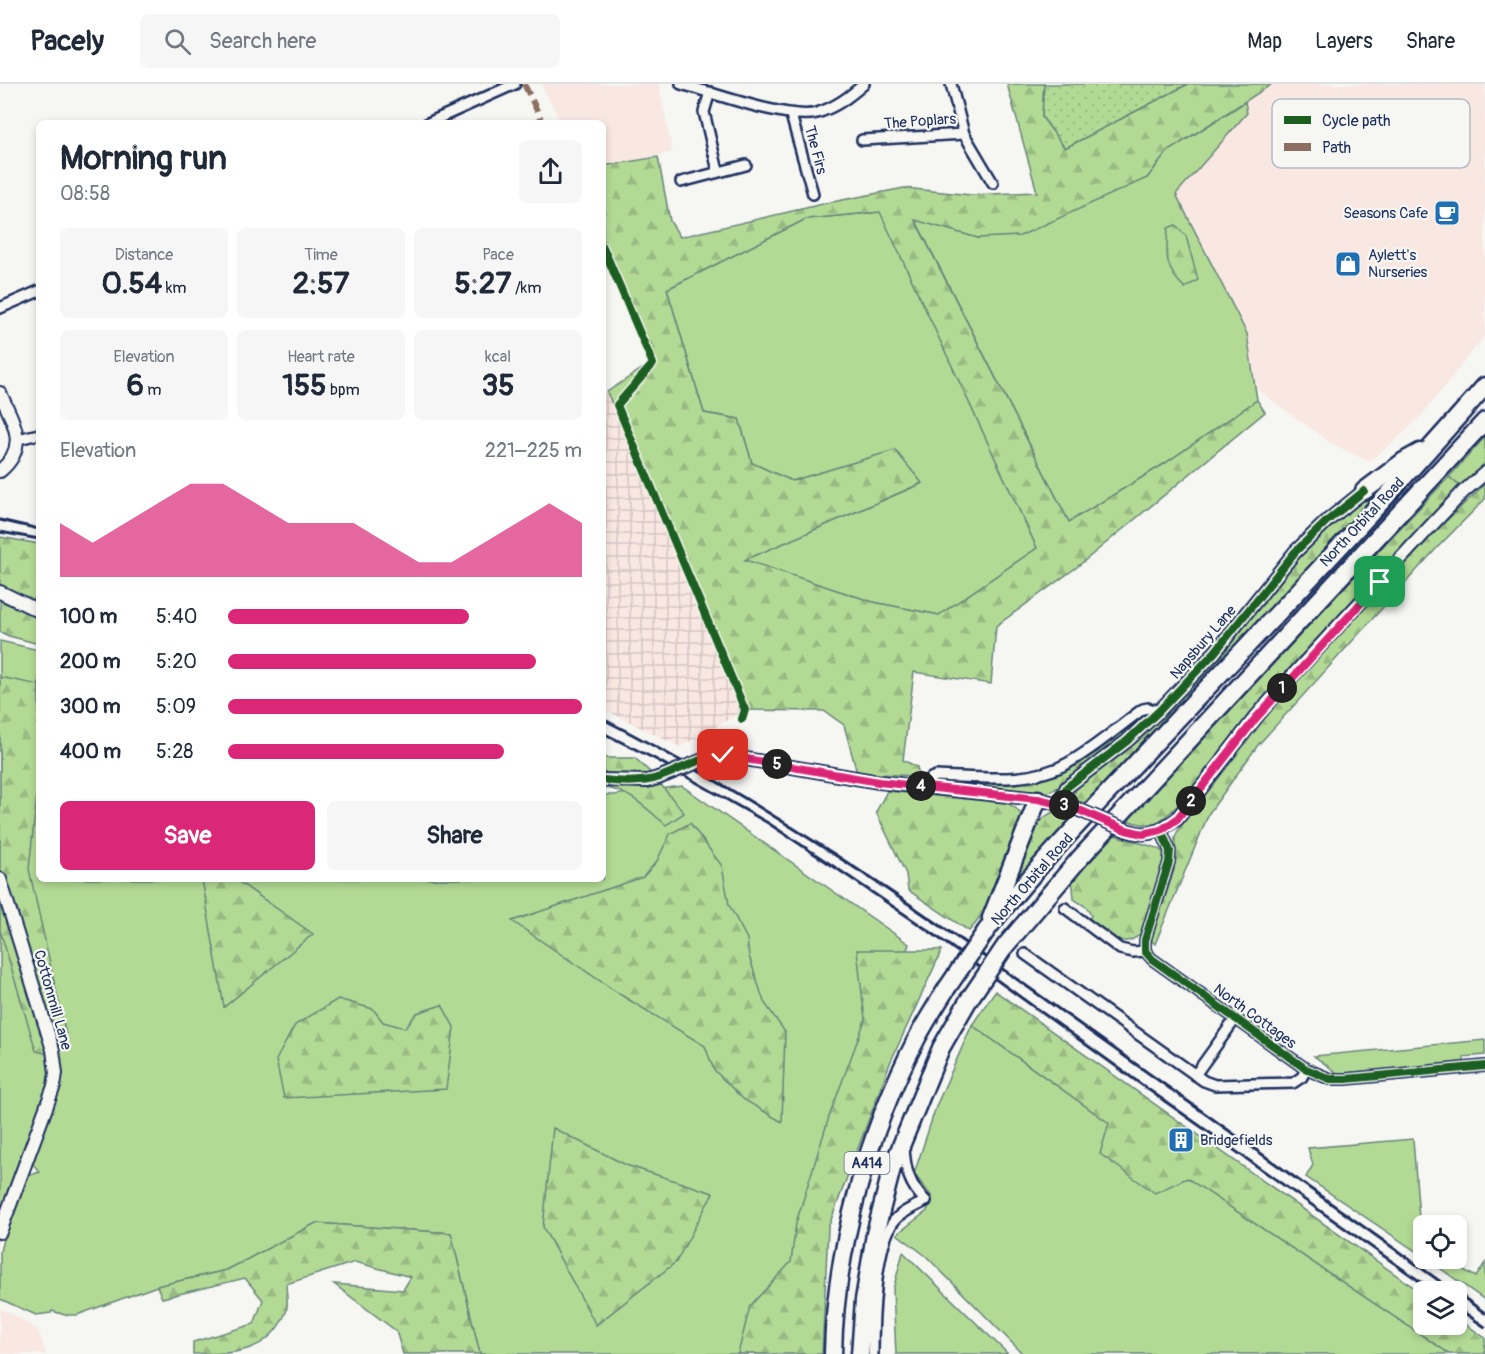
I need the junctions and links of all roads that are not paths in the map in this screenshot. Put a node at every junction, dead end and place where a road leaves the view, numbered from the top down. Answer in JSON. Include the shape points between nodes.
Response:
{"nodes":[{"id":1,"x":515,"y":84,"type":"edge"},
{"id":2,"x":681,"y":84,"type":"edge"},
{"id":3,"x":951,"y":84,"type":"edge"},
{"id":4,"x":861,"y":85,"type":"edge"},
{"id":5,"x":710,"y":92,"type":"junction"},
{"id":6,"x":790,"y":115,"type":"junction"},
{"id":7,"x":435,"y":120,"type":"edge"},
{"id":8,"x":964,"y":134,"type":"junction"},
{"id":9,"x":862,"y":140,"type":"dead end"},
{"id":10,"x":746,"y":165,"type":"dead end"},
{"id":11,"x":718,"y":171,"type":"junction"},
{"id":12,"x":681,"y":182,"type":"dead end"},
{"id":13,"x":993,"y":183,"type":"dead end"},
{"id":14,"x":813,"y":194,"type":"dead end"},
{"id":15,"x":36,"y":292,"type":"edge"},
{"id":16,"x":0,"y":308,"type":"edge"},
{"id":17,"x":1485,"y":386,"type":"edge"},
{"id":18,"x":0,"y":393,"type":"edge"},
{"id":19,"x":1485,"y":422,"type":"edge"},
{"id":20,"x":1479,"y":431,"type":"edge"},
{"id":21,"x":36,"y":435,"type":"edge"},
{"id":22,"x":18,"y":439,"type":"junction"},
{"id":23,"x":1434,"y":444,"type":"junction"},
{"id":24,"x":0,"y":471,"type":"edge"},
{"id":25,"x":1485,"y":473,"type":"edge"},
{"id":26,"x":1364,"y":491,"type":"joint"},
{"id":27,"x":0,"y":592,"type":"edge"},
{"id":28,"x":36,"y":610,"type":"edge"},
{"id":29,"x":1159,"y":711,"type":"junction"},
{"id":30,"x":606,"y":780,"type":"edge"},
{"id":31,"x":928,"y":787,"type":"junction"},
{"id":32,"x":1038,"y":799,"type":"junction"},
{"id":33,"x":1058,"y":804,"type":"junction"},
{"id":34,"x":1161,"y":830,"type":"junction"},
{"id":35,"x":0,"y":879,"type":"edge"},
{"id":36,"x":1065,"y":908,"type":"dead end"},
{"id":37,"x":986,"y":931,"type":"junction"},
{"id":38,"x":1145,"y":951,"type":"junction"},
{"id":39,"x":1025,"y":954,"type":"dead end"},
{"id":40,"x":1236,"y":1018,"type":"junction"},
{"id":41,"x":1485,"y":1066,"type":"edge"},
{"id":42,"x":1306,"y":1069,"type":"junction"},
{"id":43,"x":1195,"y":1075,"type":"junction"},
{"id":44,"x":904,"y":1140,"type":"junction"},
{"id":45,"x":0,"y":1232,"type":"edge"},
{"id":46,"x":833,"y":1354,"type":"edge"},
{"id":47,"x":860,"y":1354,"type":"edge"},
{"id":48,"x":873,"y":1354,"type":"edge"}],
"edges":[{"from":1,"to":7,"type":"street"},
{"from":2,"to":5,"type":"street"},
{"from":3,"to":8,"type":"street","name":"The Poplars"},
{"from":4,"to":6,"type":"street","via":[[841,104],[815,114]]},
{"from":5,"to":6,"type":"street"},
{"from":5,"to":11,"type":"street","via":[[704,112]]},
{"from":6,"to":14,"type":"street","name":"The Firs"},
{"from":8,"to":9,"type":"street","name":"The Poplars"},
{"from":8,"to":13,"type":"street"},
{"from":10,"to":11,"type":"street"},
{"from":11,"to":12,"type":"street"},
{"from":15,"to":16,"type":"street"},
{"from":17,"to":23,"type":"highway","name":"North Orbital Road","number":"A414"},
{"from":18,"to":22,"type":"street"},
{"from":19,"to":20,"type":"highway","name":"North Orbital Road","number":"A414"},
{"from":20,"to":44,"type":"highway","name":"North Orbital Road","number":"A414","bridge":true,"via":[[1028,917],[968,1001],[942,1048]]},
{"from":21,"to":22,"type":"street"},
{"from":22,"to":24,"type":"street","via":[[13,456]]},
{"from":23,"to":26,"type":"highway","via":[[1404,460]]},
{"from":23,"to":37,"type":"highway","name":"North Orbital Road","number":"A414"},
{"from":25,"to":34,"type":"street","via":[[1428,529],[1284,686],[1177,819]]},
{"from":26,"to":29,"type":"street","name":"Napsbury Lane","via":[[1295,552],[1215,652]]},
{"from":27,"to":28,"type":"street"},
{"from":29,"to":31,"type":"street","via":[[1143,709],[1067,764],[1050,771],[1030,776],[936,776]]},
{"from":29,"to":33,"type":"street","name":"Napsbury Lane","via":[[1128,741],[1067,787]]},
{"from":30,"to":31,"type":"street","bridge":true,"via":[[658,778],[723,755]]},
{"from":31,"to":32,"type":"street"},
{"from":32,"to":33,"type":"street"},
{"from":32,"to":37,"type":"highway"},
{"from":33,"to":34,"type":"street","bridge":true,"via":[[1126,830],[1143,834]]},
{"from":34,"to":38,"type":"street","via":[[1170,861]]},
{"from":35,"to":45,"type":"street","name":"Cottonmill Lane","via":[[53,1050],[56,1073]]},
{"from":36,"to":38,"type":"street","via":[[1120,949]]},
{"from":37,"to":46,"type":"highway","name":"North Orbital Road","number":"A414","bridge":true,"via":[[917,1037],[883,1113],[857,1194],[842,1266]]},
{"from":38,"to":40,"type":"street","name":"North Cottages"},
{"from":39,"to":43,"type":"street"},
{"from":40,"to":42,"type":"street","name":"North Cottages"},
{"from":40,"to":43,"type":"street"},
{"from":41,"to":42,"type":"street","name":"North Cottages","via":[[1336,1080]]},
{"from":42,"to":43,"type":"street","via":[[1293,1083],[1215,1085]]},
{"from":44,"to":47,"type":"highway","name":"North Orbital Road","number":"A414","via":[[892,1168],[875,1234]]},
{"from":44,"to":48,"type":"street","via":[[905,1170],[926,1201],[895,1220],[885,1238]]}]}
